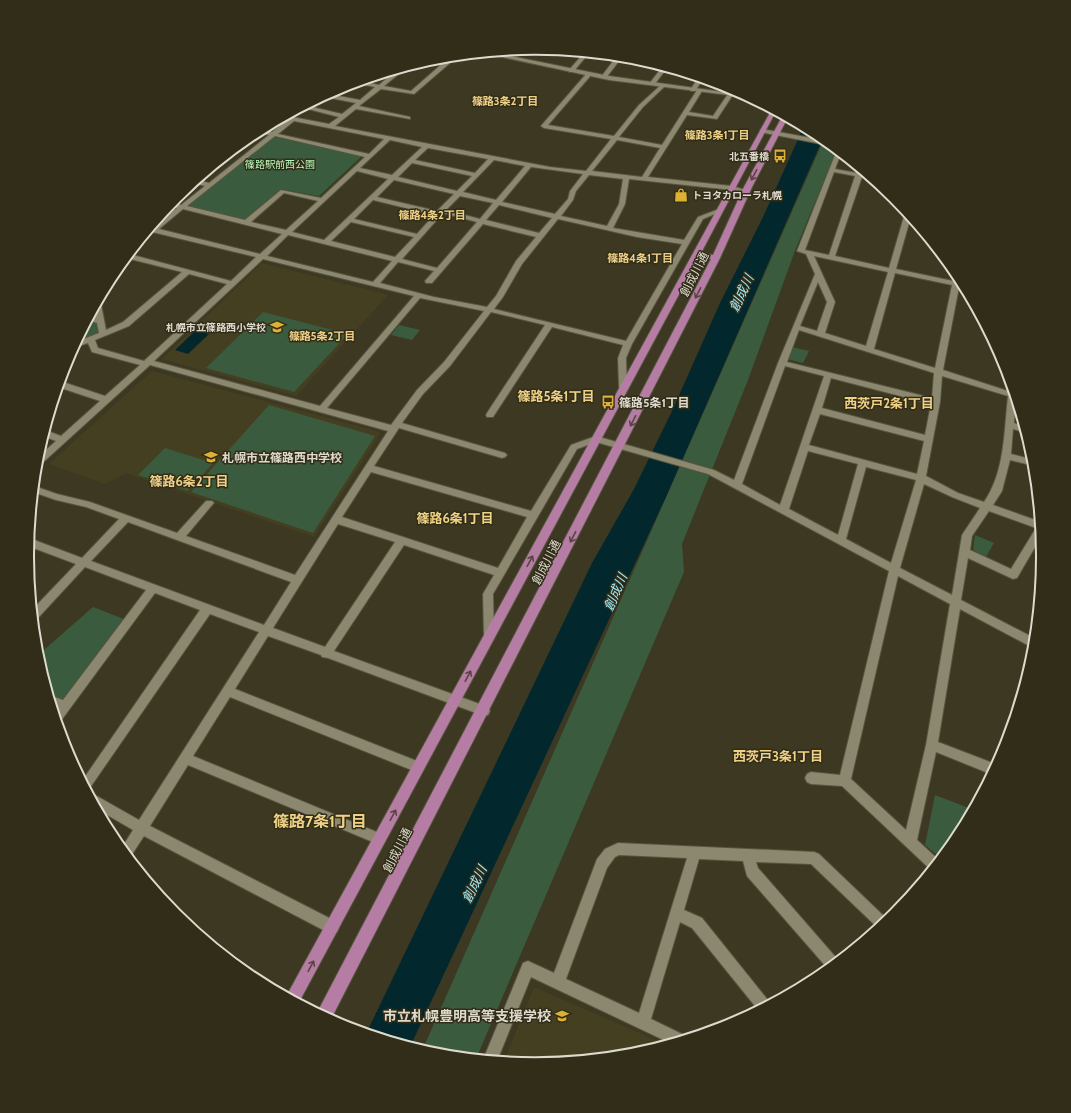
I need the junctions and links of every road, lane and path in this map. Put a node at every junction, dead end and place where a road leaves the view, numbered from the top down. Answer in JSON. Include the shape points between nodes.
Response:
{"nodes":[{"id":1,"x":501,"y":56,"type":"edge"},
{"id":2,"x":583,"y":57,"type":"edge"},
{"id":3,"x":616,"y":62,"type":"edge"},
{"id":4,"x":446,"y":63,"type":"edge"},
{"id":5,"x":571,"y":71,"type":"junction"},
{"id":6,"x":662,"y":71,"type":"edge"},
{"id":7,"x":589,"y":74,"type":"junction"},
{"id":8,"x":391,"y":77,"type":"edge"},
{"id":9,"x":604,"y":77,"type":"junction"},
{"id":10,"x":699,"y":83,"type":"edge"},
{"id":11,"x":368,"y":84,"type":"edge"},
{"id":12,"x":652,"y":84,"type":"junction"},
{"id":13,"x":662,"y":86,"type":"junction"},
{"id":14,"x":381,"y":87,"type":"junction"},
{"id":15,"x":696,"y":90,"type":"junction"},
{"id":16,"x":730,"y":95,"type":"joint"},
{"id":17,"x":335,"y":97,"type":"edge"},
{"id":18,"x":362,"y":102,"type":"junction"},
{"id":19,"x":356,"y":107,"type":"junction"},
{"id":20,"x":311,"y":109,"type":"edge"},
{"id":21,"x":684,"y":113,"type":"junction"},
{"id":22,"x":771,"y":114,"type":"edge"},
{"id":23,"x":344,"y":116,"type":"junction"},
{"id":24,"x":294,"y":118,"type":"joint"},
{"id":25,"x":408,"y":118,"type":"dead end"},
{"id":26,"x":782,"y":120,"type":"edge"},
{"id":27,"x":331,"y":126,"type":"junction"},
{"id":28,"x":762,"y":131,"type":"junction"},
{"id":29,"x":267,"y":133,"type":"edge"},
{"id":30,"x":776,"y":134,"type":"junction"},
{"id":31,"x":274,"y":135,"type":"junction"},
{"id":32,"x":389,"y":138,"type":"junction"},
{"id":33,"x":615,"y":138,"type":"junction"},
{"id":34,"x":816,"y":141,"type":"edge"},
{"id":35,"x":426,"y":146,"type":"junction"},
{"id":36,"x":665,"y":147,"type":"junction"},
{"id":37,"x":370,"y":156,"type":"junction"},
{"id":38,"x":837,"y":156,"type":"edge"},
{"id":39,"x":493,"y":158,"type":"junction"},
{"id":40,"x":411,"y":161,"type":"junction"},
{"id":41,"x":530,"y":165,"type":"junction"},
{"id":42,"x":356,"y":169,"type":"junction"},
{"id":43,"x":831,"y":170,"type":"junction"},
{"id":44,"x":857,"y":172,"type":"edge"},
{"id":45,"x":588,"y":173,"type":"junction"},
{"id":46,"x":859,"y":174,"type":"edge"},
{"id":47,"x":475,"y":175,"type":"junction"},
{"id":48,"x":626,"y":177,"type":"junction"},
{"id":49,"x":393,"y":178,"type":"junction"},
{"id":50,"x":644,"y":179,"type":"junction"},
{"id":51,"x":201,"y":183,"type":"edge"},
{"id":52,"x":210,"y":185,"type":"junction"},
{"id":53,"x":732,"y":188,"type":"junction"},
{"id":54,"x":746,"y":190,"type":"junction"},
{"id":55,"x":458,"y":193,"type":"junction"},
{"id":56,"x":373,"y":198,"type":"junction"},
{"id":57,"x":323,"y":200,"type":"junction"},
{"id":58,"x":497,"y":202,"type":"junction"},
{"id":59,"x":177,"y":206,"type":"edge"},
{"id":60,"x":182,"y":207,"type":"junction"},
{"id":61,"x":719,"y":211,"type":"junction"},
{"id":62,"x":440,"y":212,"type":"junction"},
{"id":63,"x":557,"y":216,"type":"junction"},
{"id":64,"x":906,"y":219,"type":"edge"},
{"id":65,"x":164,"y":220,"type":"edge"},
{"id":66,"x":350,"y":220,"type":"junction"},
{"id":67,"x":481,"y":221,"type":"junction"},
{"id":68,"x":246,"y":223,"type":"junction"},
{"id":69,"x":609,"y":228,"type":"junction"},
{"id":70,"x":155,"y":230,"type":"edge"},
{"id":71,"x":287,"y":232,"type":"junction"},
{"id":72,"x":418,"y":236,"type":"junction"},
{"id":73,"x":541,"y":236,"type":"junction"},
{"id":74,"x":326,"y":242,"type":"junction"},
{"id":75,"x":685,"y":242,"type":"junction"},
{"id":76,"x":809,"y":253,"type":"junction"},
{"id":77,"x":696,"y":254,"type":"junction"},
{"id":78,"x":133,"y":257,"type":"edge"},
{"id":79,"x":260,"y":257,"type":"junction"},
{"id":80,"x":716,"y":258,"type":"junction"},
{"id":81,"x":831,"y":258,"type":"junction"},
{"id":82,"x":397,"y":260,"type":"junction"},
{"id":83,"x":438,"y":270,"type":"junction"},
{"id":84,"x":893,"y":271,"type":"junction"},
{"id":85,"x":188,"y":272,"type":"junction"},
{"id":86,"x":818,"y":274,"type":"junction"},
{"id":87,"x":953,"y":280,"type":"edge"},
{"id":88,"x":429,"y":281,"type":"dead end"},
{"id":89,"x":232,"y":283,"type":"junction"},
{"id":90,"x":374,"y":285,"type":"junction"},
{"id":91,"x":958,"y":288,"type":"edge"},
{"id":92,"x":418,"y":296,"type":"junction"},
{"id":93,"x":489,"y":310,"type":"junction"},
{"id":94,"x":98,"y":311,"type":"edge"},
{"id":95,"x":94,"y":319,"type":"edge"},
{"id":96,"x":100,"y":321,"type":"junction"},
{"id":97,"x":550,"y":324,"type":"junction"},
{"id":98,"x":796,"y":327,"type":"junction"},
{"id":99,"x":103,"y":334,"type":"junction"},
{"id":100,"x":820,"y":335,"type":"junction"},
{"id":101,"x":91,"y":339,"type":"junction"},
{"id":102,"x":82,"y":342,"type":"edge"},
{"id":103,"x":628,"y":344,"type":"junction"},
{"id":104,"x":869,"y":351,"type":"junction"},
{"id":105,"x":147,"y":363,"type":"junction"},
{"id":106,"x":782,"y":363,"type":"junction"},
{"id":107,"x":938,"y":372,"type":"junction"},
{"id":108,"x":828,"y":376,"type":"junction"},
{"id":109,"x":64,"y":386,"type":"edge"},
{"id":110,"x":623,"y":387,"type":"junction"},
{"id":111,"x":1008,"y":391,"type":"edge"},
{"id":112,"x":107,"y":400,"type":"junction"},
{"id":113,"x":1012,"y":401,"type":"edge"},
{"id":114,"x":936,"y":402,"type":"junction"},
{"id":115,"x":321,"y":410,"type":"junction"},
{"id":116,"x":817,"y":410,"type":"junction"},
{"id":117,"x":490,"y":415,"type":"dead end"},
{"id":118,"x":1009,"y":425,"type":"junction"},
{"id":119,"x":395,"y":427,"type":"junction"},
{"id":120,"x":1020,"y":428,"type":"edge"},
{"id":121,"x":49,"y":435,"type":"edge"},
{"id":122,"x":596,"y":439,"type":"junction"},
{"id":123,"x":929,"y":439,"type":"junction"},
{"id":124,"x":63,"y":440,"type":"junction"},
{"id":125,"x":620,"y":446,"type":"junction"},
{"id":126,"x":805,"y":447,"type":"junction"},
{"id":127,"x":502,"y":455,"type":"dead end"},
{"id":128,"x":45,"y":456,"type":"edge"},
{"id":129,"x":1006,"y":456,"type":"junction"},
{"id":130,"x":1027,"y":461,"type":"edge"},
{"id":131,"x":863,"y":462,"type":"junction"},
{"id":132,"x":368,"y":468,"type":"junction"},
{"id":133,"x":921,"y":478,"type":"junction"},
{"id":134,"x":737,"y":486,"type":"junction"},
{"id":135,"x":38,"y":490,"type":"edge"},
{"id":136,"x":209,"y":503,"type":"dead end"},
{"id":137,"x":986,"y":506,"type":"junction"},
{"id":138,"x":784,"y":510,"type":"junction"},
{"id":139,"x":532,"y":515,"type":"junction"},
{"id":140,"x":126,"y":518,"type":"junction"},
{"id":141,"x":336,"y":519,"type":"junction"},
{"id":142,"x":1036,"y":525,"type":"edge"},
{"id":143,"x":1036,"y":535,"type":"edge"},
{"id":144,"x":178,"y":537,"type":"junction"},
{"id":145,"x":402,"y":540,"type":"junction"},
{"id":146,"x":841,"y":541,"type":"junction"},
{"id":147,"x":34,"y":544,"type":"edge"},
{"id":148,"x":965,"y":552,"type":"junction"},
{"id":149,"x":83,"y":563,"type":"junction"},
{"id":150,"x":894,"y":571,"type":"junction"},
{"id":151,"x":500,"y":573,"type":"junction"},
{"id":152,"x":297,"y":580,"type":"junction"},
{"id":153,"x":152,"y":589,"type":"junction"},
{"id":154,"x":956,"y":602,"type":"junction"},
{"id":155,"x":207,"y":609,"type":"junction"},
{"id":156,"x":37,"y":612,"type":"edge"},
{"id":157,"x":265,"y":631,"type":"junction"},
{"id":158,"x":489,"y":637,"type":"junction"},
{"id":159,"x":1029,"y":641,"type":"edge"},
{"id":160,"x":326,"y":654,"type":"junction"},
{"id":161,"x":228,"y":691,"type":"junction"},
{"id":162,"x":454,"y":701,"type":"junction"},
{"id":163,"x":56,"y":702,"type":"edge"},
{"id":164,"x":65,"y":706,"type":"junction"},
{"id":165,"x":484,"y":711,"type":"junction"},
{"id":166,"x":60,"y":713,"type":"edge"},
{"id":167,"x":932,"y":745,"type":"junction"},
{"id":168,"x":186,"y":759,"type":"junction"},
{"id":169,"x":418,"y":767,"type":"junction"},
{"id":170,"x":990,"y":768,"type":"edge"},
{"id":171,"x":811,"y":778,"type":"dead end"},
{"id":172,"x":845,"y":781,"type":"junction"},
{"id":173,"x":88,"y":782,"type":"edge"},
{"id":174,"x":99,"y":803,"type":"edge"},
{"id":175,"x":142,"y":828,"type":"junction"},
{"id":176,"x":380,"y":839,"type":"junction"},
{"id":177,"x":910,"y":842,"type":"junction"},
{"id":178,"x":129,"y":849,"type":"edge"},
{"id":179,"x":695,"y":852,"type":"junction"},
{"id":180,"x":748,"y":855,"type":"junction"},
{"id":181,"x":932,"y":863,"type":"edge"},
{"id":182,"x":677,"y":913,"type":"junction"},
{"id":183,"x":880,"y":921,"type":"edge"},
{"id":184,"x":332,"y":927,"type":"junction"},
{"id":185,"x":830,"y":962,"type":"edge"},
{"id":186,"x":557,"y":983,"type":"junction"},
{"id":187,"x":294,"y":996,"type":"edge"},
{"id":188,"x":762,"y":1003,"type":"edge"},
{"id":189,"x":327,"y":1012,"type":"edge"},
{"id":190,"x":643,"y":1023,"type":"junction"},
{"id":191,"x":675,"y":1038,"type":"edge"},
{"id":192,"x":492,"y":1056,"type":"edge"}],
"edges":[{"from":1,"to":5,"type":"street"},
{"from":2,"to":5,"type":"street"},
{"from":3,"to":9,"type":"street"},
{"from":4,"to":14,"type":"street","via":[[412,93]]},
{"from":5,"to":7,"type":"street"},
{"from":6,"to":12,"type":"street"},
{"from":7,"to":9,"type":"street"},
{"from":7,"to":33,"type":"street","via":[[544,126]]},
{"from":8,"to":14,"type":"street"},
{"from":9,"to":12,"type":"street"},
{"from":10,"to":15,"type":"street"},
{"from":11,"to":14,"type":"street"},
{"from":12,"to":13,"type":"street"},
{"from":13,"to":15,"type":"street"},
{"from":13,"to":33,"type":"street","via":[[641,106]]},
{"from":14,"to":18,"type":"street"},
{"from":15,"to":16,"type":"street"},
{"from":15,"to":21,"type":"street"},
{"from":16,"to":21,"type":"street","via":[[715,118]]},
{"from":17,"to":18,"type":"street"},
{"from":18,"to":19,"type":"street"},
{"from":19,"to":23,"type":"street"},
{"from":19,"to":25,"type":"street"},
{"from":20,"to":23,"type":"street"},
{"from":21,"to":36,"type":"street"},
{"from":22,"to":28,"type":"highway","name":"創成川通"},
{"from":23,"to":27,"type":"street"},
{"from":24,"to":27,"type":"street"},
{"from":24,"to":31,"type":"street"},
{"from":26,"to":30,"type":"highway","name":"創成川通"},
{"from":27,"to":32,"type":"street"},
{"from":28,"to":30,"type":"street"},
{"from":28,"to":53,"type":"highway","name":"創成川通"},
{"from":29,"to":31,"type":"street"},
{"from":30,"to":34,"type":"street"},
{"from":30,"to":54,"type":"highway","name":"創成川通","one_way":true},
{"from":31,"to":37,"type":"street"},
{"from":31,"to":52,"type":"street"},
{"from":32,"to":35,"type":"street"},
{"from":32,"to":37,"type":"street"},
{"from":33,"to":36,"type":"street"},
{"from":33,"to":45,"type":"street"},
{"from":35,"to":39,"type":"street"},
{"from":35,"to":40,"type":"street"},
{"from":36,"to":50,"type":"street"},
{"from":37,"to":42,"type":"street"},
{"from":38,"to":43,"type":"street"},
{"from":39,"to":41,"type":"street"},
{"from":39,"to":47,"type":"street"},
{"from":40,"to":47,"type":"street"},
{"from":40,"to":49,"type":"street"},
{"from":41,"to":45,"type":"street"},
{"from":41,"to":58,"type":"street"},
{"from":42,"to":49,"type":"street"},
{"from":42,"to":57,"type":"street"},
{"from":43,"to":44,"type":"street"},
{"from":43,"to":76,"type":"street","via":[[801,251]]},
{"from":45,"to":48,"type":"street"},
{"from":45,"to":63,"type":"street"},
{"from":46,"to":81,"type":"street"},
{"from":47,"to":55,"type":"street"},
{"from":48,"to":50,"type":"street"},
{"from":48,"to":69,"type":"street","via":[[622,208]]},
{"from":49,"to":55,"type":"street"},
{"from":49,"to":56,"type":"street"},
{"from":50,"to":53,"type":"street"},
{"from":51,"to":52,"type":"street"},
{"from":52,"to":60,"type":"street"},
{"from":53,"to":54,"type":"street"},
{"from":53,"to":61,"type":"highway","name":"創成川通"},
{"from":54,"to":80,"type":"highway","name":"創成川通"},
{"from":55,"to":58,"type":"street"},
{"from":55,"to":62,"type":"street"},
{"from":56,"to":62,"type":"street"},
{"from":56,"to":66,"type":"street"},
{"from":57,"to":68,"type":"street","via":[[283,191]]},
{"from":57,"to":71,"type":"street"},
{"from":58,"to":63,"type":"street"},
{"from":58,"to":67,"type":"street"},
{"from":59,"to":60,"type":"street"},
{"from":60,"to":65,"type":"street"},
{"from":60,"to":68,"type":"street"},
{"from":61,"to":75,"type":"street","via":[[700,218]]},
{"from":61,"to":77,"type":"highway","name":"創成川通"},
{"from":62,"to":67,"type":"street"},
{"from":62,"to":72,"type":"street"},
{"from":63,"to":69,"type":"street"},
{"from":63,"to":73,"type":"street"},
{"from":64,"to":84,"type":"street"},
{"from":66,"to":72,"type":"street"},
{"from":66,"to":74,"type":"street"},
{"from":67,"to":73,"type":"street"},
{"from":67,"to":83,"type":"street"},
{"from":68,"to":71,"type":"street"},
{"from":69,"to":75,"type":"street"},
{"from":70,"to":79,"type":"street"},
{"from":71,"to":74,"type":"street"},
{"from":71,"to":79,"type":"street"},
{"from":72,"to":82,"type":"street"},
{"from":73,"to":93,"type":"street","via":[[519,263],[500,297]]},
{"from":74,"to":82,"type":"street"},
{"from":75,"to":103,"type":"street"},
{"from":76,"to":81,"type":"street"},
{"from":76,"to":86,"type":"street"},
{"from":77,"to":80,"type":"highway"},
{"from":77,"to":110,"type":"highway","name":"創成川通"},
{"from":78,"to":85,"type":"street"},
{"from":79,"to":89,"type":"street"},
{"from":79,"to":90,"type":"street"},
{"from":80,"to":125,"type":"highway","name":"創成川通","one_way":true},
{"from":81,"to":84,"type":"street"},
{"from":82,"to":83,"type":"street"},
{"from":82,"to":90,"type":"street"},
{"from":83,"to":88,"type":"street"},
{"from":84,"to":87,"type":"street"},
{"from":84,"to":104,"type":"street"},
{"from":85,"to":89,"type":"street"},
{"from":85,"to":99,"type":"street","via":[[126,324]]},
{"from":86,"to":98,"type":"street"},
{"from":86,"to":100,"type":"street","via":[[831,302]]},
{"from":89,"to":105,"type":"street"},
{"from":90,"to":92,"type":"street"},
{"from":91,"to":107,"type":"street"},
{"from":92,"to":93,"type":"street"},
{"from":92,"to":115,"type":"street"},
{"from":93,"to":97,"type":"street"},
{"from":93,"to":119,"type":"street","via":[[447,364],[420,392]]},
{"from":94,"to":96,"type":"street"},
{"from":95,"to":96,"type":"street"},
{"from":96,"to":99,"type":"street"},
{"from":97,"to":103,"type":"street"},
{"from":97,"to":117,"type":"street"},
{"from":98,"to":100,"type":"street"},
{"from":98,"to":106,"type":"street"},
{"from":99,"to":101,"type":"street"},
{"from":100,"to":104,"type":"street"},
{"from":101,"to":102,"type":"street"},
{"from":101,"to":105,"type":"street","via":[[95,350]]},
{"from":103,"to":110,"type":"street","via":[[622,358]]},
{"from":104,"to":107,"type":"street"},
{"from":105,"to":112,"type":"street"},
{"from":105,"to":115,"type":"street"},
{"from":106,"to":108,"type":"street"},
{"from":106,"to":134,"type":"street"},
{"from":107,"to":111,"type":"street"},
{"from":107,"to":114,"type":"street"},
{"from":108,"to":114,"type":"street"},
{"from":108,"to":116,"type":"street"},
{"from":109,"to":112,"type":"street"},
{"from":110,"to":122,"type":"highway","name":"創成川通"},
{"from":112,"to":124,"type":"street"},
{"from":113,"to":118,"type":"street"},
{"from":114,"to":123,"type":"street"},
{"from":115,"to":119,"type":"street"},
{"from":116,"to":123,"type":"street"},
{"from":116,"to":126,"type":"street"},
{"from":118,"to":120,"type":"street"},
{"from":118,"to":129,"type":"street"},
{"from":119,"to":127,"type":"street"},
{"from":119,"to":132,"type":"street"},
{"from":121,"to":124,"type":"street"},
{"from":122,"to":125,"type":"street"},
{"from":122,"to":139,"type":"street","via":[[574,446]]},
{"from":158,"to":122,"type":"highway","name":"創成川通","one_way":true},
{"from":123,"to":133,"type":"street"},
{"from":124,"to":128,"type":"street"},
{"from":125,"to":134,"type":"street","via":[[697,467]]},
{"from":125,"to":165,"type":"highway","name":"創成川通","one_way":true},
{"from":126,"to":131,"type":"street"},
{"from":126,"to":138,"type":"street"},
{"from":129,"to":130,"type":"street"},
{"from":129,"to":137,"type":"street","via":[[996,491]]},
{"from":131,"to":133,"type":"street"},
{"from":131,"to":146,"type":"street"},
{"from":132,"to":139,"type":"street"},
{"from":132,"to":141,"type":"street"},
{"from":133,"to":137,"type":"street","via":[[955,495]]},
{"from":133,"to":150,"type":"street"},
{"from":134,"to":138,"type":"street"},
{"from":135,"to":140,"type":"street"},
{"from":136,"to":144,"type":"street"},
{"from":137,"to":142,"type":"street"},
{"from":137,"to":148,"type":"street","via":[[967,535]]},
{"from":138,"to":146,"type":"street"},
{"from":139,"to":151,"type":"street"},
{"from":140,"to":144,"type":"street"},
{"from":140,"to":149,"type":"street"},
{"from":141,"to":145,"type":"street"},
{"from":141,"to":152,"type":"street"},
{"from":143,"to":148,"type":"street","via":[[1013,576]]},
{"from":144,"to":152,"type":"street"},
{"from":145,"to":151,"type":"street"},
{"from":145,"to":160,"type":"street"},
{"from":146,"to":150,"type":"street"},
{"from":147,"to":149,"type":"street"},
{"from":148,"to":154,"type":"street"},
{"from":149,"to":153,"type":"street"},
{"from":149,"to":156,"type":"street"},
{"from":150,"to":154,"type":"street"},
{"from":150,"to":172,"type":"street"},
{"from":151,"to":158,"type":"street","via":[[488,594]]},
{"from":152,"to":157,"type":"street"},
{"from":153,"to":155,"type":"street"},
{"from":153,"to":164,"type":"street"},
{"from":154,"to":159,"type":"street"},
{"from":154,"to":167,"type":"street"},
{"from":155,"to":157,"type":"street"},
{"from":155,"to":173,"type":"street"},
{"from":157,"to":160,"type":"street"},
{"from":157,"to":161,"type":"street"},
{"from":162,"to":158,"type":"highway","name":"創成川通","one_way":true},
{"from":160,"to":162,"type":"street"},
{"from":161,"to":168,"type":"street"},
{"from":161,"to":169,"type":"street"},
{"from":162,"to":165,"type":"street"},
{"from":162,"to":169,"type":"highway","name":"創成川通"},
{"from":163,"to":164,"type":"street"},
{"from":164,"to":166,"type":"street"},
{"from":165,"to":189,"type":"highway","name":"創成川通"},
{"from":167,"to":170,"type":"street"},
{"from":167,"to":177,"type":"street"},
{"from":168,"to":175,"type":"street"},
{"from":168,"to":176,"type":"street"},
{"from":176,"to":169,"type":"highway","name":"創成川通","one_way":true},
{"from":171,"to":172,"type":"street"},
{"from":172,"to":177,"type":"street"},
{"from":174,"to":175,"type":"street"},
{"from":175,"to":178,"type":"street"},
{"from":175,"to":184,"type":"street"},
{"from":176,"to":184,"type":"highway","name":"創成川通"},
{"from":177,"to":181,"type":"street"},
{"from":179,"to":180,"type":"street"},
{"from":179,"to":182,"type":"street"},
{"from":179,"to":186,"type":"street","via":[[618,849],[610,853],[602,864]]},
{"from":180,"to":183,"type":"street","via":[[814,858]]},
{"from":180,"to":185,"type":"street","via":[[752,871]]},
{"from":182,"to":188,"type":"street","via":[[697,923]]},
{"from":182,"to":190,"type":"street"},
{"from":187,"to":184,"type":"highway","name":"創成川通","one_way":true},
{"from":186,"to":190,"type":"street"},
{"from":186,"to":192,"type":"street","via":[[528,968]]},
{"from":190,"to":191,"type":"street"}]}
